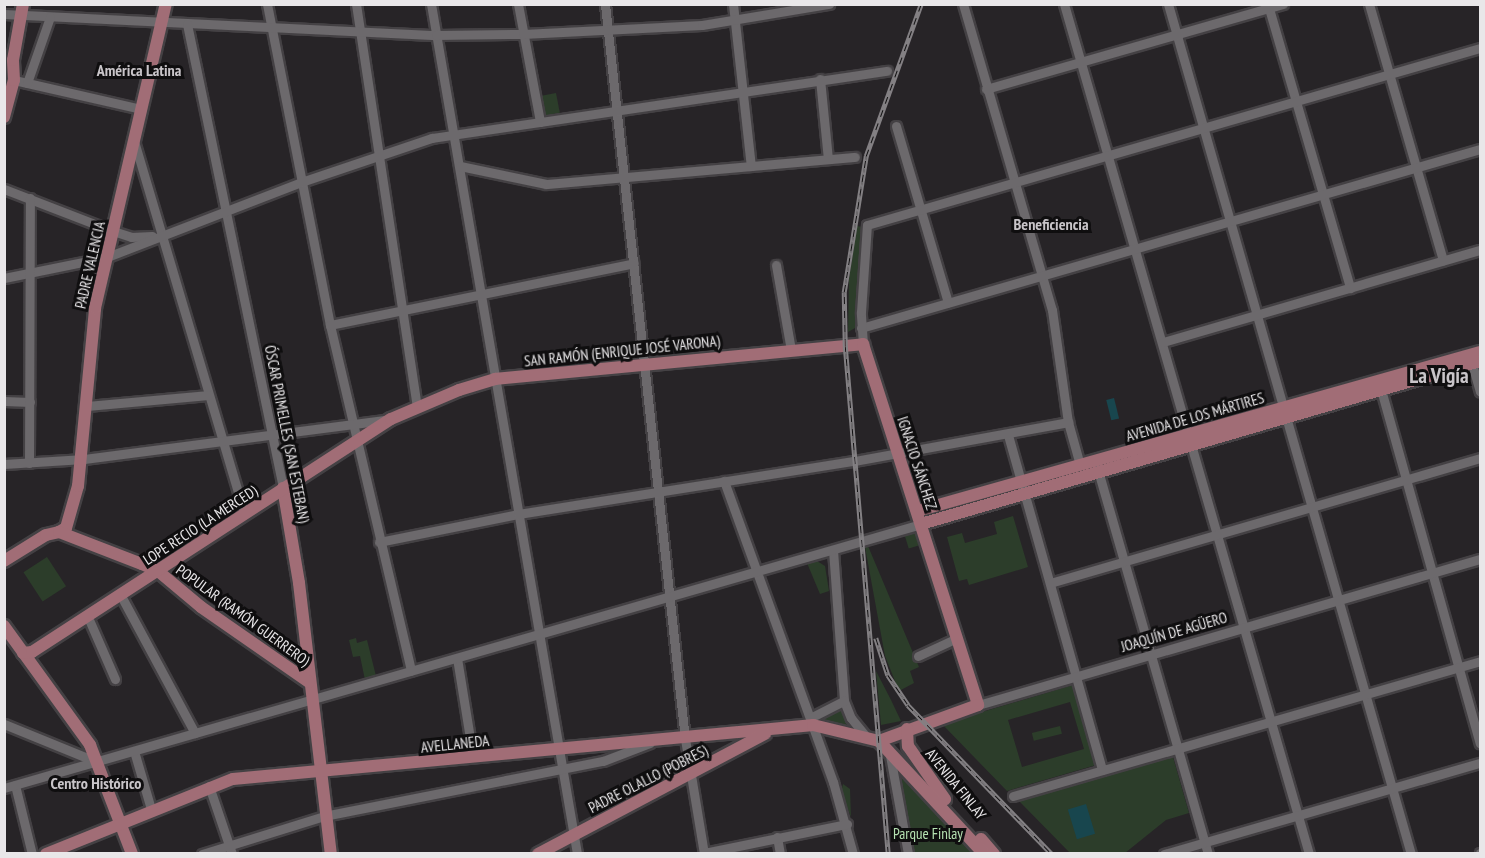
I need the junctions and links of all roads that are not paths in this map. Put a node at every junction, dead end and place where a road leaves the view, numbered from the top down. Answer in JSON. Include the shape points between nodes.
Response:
{"nodes":[{"id":1,"x":166,"y":4,"type":"edge"},
{"id":2,"x":267,"y":4,"type":"edge"},
{"id":3,"x":356,"y":4,"type":"edge"},
{"id":4,"x":431,"y":4,"type":"edge"},
{"id":5,"x":519,"y":4,"type":"edge"},
{"id":6,"x":605,"y":4,"type":"edge"},
{"id":7,"x":733,"y":4,"type":"edge"},
{"id":8,"x":829,"y":4,"type":"edge"},
{"id":9,"x":963,"y":4,"type":"edge"},
{"id":10,"x":1064,"y":4,"type":"edge"},
{"id":11,"x":1168,"y":4,"type":"edge"},
{"id":12,"x":1283,"y":4,"type":"edge"},
{"id":13,"x":1369,"y":4,"type":"edge"},
{"id":14,"x":1268,"y":6,"type":"edge"},
{"id":15,"x":22,"y":9,"type":"edge"},
{"id":16,"x":4,"y":14,"type":"edge"},
{"id":17,"x":50,"y":17,"type":"junction"},
{"id":18,"x":735,"y":21,"type":"junction"},
{"id":19,"x":162,"y":22,"type":"junction"},
{"id":20,"x":187,"y":24,"type":"junction"},
{"id":21,"x":271,"y":28,"type":"junction"},
{"id":22,"x":361,"y":30,"type":"junction"},
{"id":23,"x":608,"y":31,"type":"junction"},
{"id":24,"x":436,"y":34,"type":"junction"},
{"id":25,"x":524,"y":34,"type":"junction"},
{"id":26,"x":1176,"y":35,"type":"junction"},
{"id":27,"x":1480,"y":48,"type":"edge"},
{"id":28,"x":1081,"y":62,"type":"junction"},
{"id":29,"x":887,"y":71,"type":"dead end"},
{"id":30,"x":1388,"y":74,"type":"junction"},
{"id":31,"x":820,"y":79,"type":"junction"},
{"id":32,"x":14,"y":80,"type":"junction"},
{"id":33,"x":27,"y":83,"type":"junction"},
{"id":34,"x":986,"y":89,"type":"junction"},
{"id":35,"x":743,"y":90,"type":"junction"},
{"id":36,"x":1296,"y":101,"type":"junction"},
{"id":37,"x":6,"y":104,"type":"edge"},
{"id":38,"x":618,"y":108,"type":"junction"},
{"id":39,"x":142,"y":109,"type":"junction"},
{"id":40,"x":4,"y":117,"type":"edge"},
{"id":41,"x":540,"y":122,"type":"junction"},
{"id":42,"x":896,"y":126,"type":"dead end"},
{"id":43,"x":1203,"y":128,"type":"junction"},
{"id":44,"x":454,"y":134,"type":"junction"},
{"id":45,"x":134,"y":140,"type":"junction"},
{"id":46,"x":1480,"y":149,"type":"edge"},
{"id":47,"x":381,"y":154,"type":"junction"},
{"id":48,"x":1107,"y":154,"type":"junction"},
{"id":49,"x":855,"y":157,"type":"dead end"},
{"id":50,"x":828,"y":159,"type":"junction"},
{"id":51,"x":460,"y":166,"type":"junction"},
{"id":52,"x":751,"y":166,"type":"junction"},
{"id":53,"x":1415,"y":168,"type":"junction"},
{"id":54,"x":626,"y":176,"type":"junction"},
{"id":55,"x":301,"y":182,"type":"junction"},
{"id":56,"x":1014,"y":182,"type":"junction"},
{"id":57,"x":4,"y":189,"type":"edge"},
{"id":58,"x":1323,"y":195,"type":"junction"},
{"id":59,"x":30,"y":198,"type":"junction"},
{"id":60,"x":921,"y":209,"type":"junction"},
{"id":61,"x":226,"y":211,"type":"junction"},
{"id":62,"x":1230,"y":221,"type":"junction"},
{"id":63,"x":113,"y":231,"type":"junction"},
{"id":64,"x":161,"y":235,"type":"junction"},
{"id":65,"x":1136,"y":249,"type":"junction"},
{"id":66,"x":1480,"y":250,"type":"edge"},
{"id":67,"x":107,"y":257,"type":"junction"},
{"id":68,"x":1443,"y":261,"type":"junction"},
{"id":69,"x":634,"y":263,"type":"junction"},
{"id":70,"x":776,"y":265,"type":"dead end"},
{"id":71,"x":29,"y":273,"type":"junction"},
{"id":72,"x":1042,"y":276,"type":"junction"},
{"id":73,"x":4,"y":278,"type":"edge"},
{"id":74,"x":1350,"y":288,"type":"junction"},
{"id":75,"x":479,"y":296,"type":"junction"},
{"id":76,"x":948,"y":303,"type":"junction"},
{"id":77,"x":404,"y":310,"type":"junction"},
{"id":78,"x":1257,"y":315,"type":"junction"},
{"id":79,"x":330,"y":326,"type":"junction"},
{"id":80,"x":861,"y":328,"type":"junction"},
{"id":81,"x":1163,"y":342,"type":"junction"},
{"id":82,"x":863,"y":344,"type":"junction"},
{"id":83,"x":791,"y":350,"type":"junction"},
{"id":84,"x":1476,"y":358,"type":"edge"},
{"id":85,"x":644,"y":363,"type":"junction"},
{"id":86,"x":495,"y":379,"type":"junction"},
{"id":87,"x":1380,"y":386,"type":"junction"},
{"id":88,"x":1480,"y":392,"type":"edge"},
{"id":89,"x":210,"y":395,"type":"junction"},
{"id":90,"x":4,"y":401,"type":"edge"},
{"id":91,"x":30,"y":402,"type":"junction"},
{"id":92,"x":87,"y":406,"type":"junction"},
{"id":93,"x":417,"y":406,"type":"junction"},
{"id":94,"x":1285,"y":412,"type":"junction"},
{"id":95,"x":391,"y":419,"type":"junction"},
{"id":96,"x":1068,"y":422,"type":"junction"},
{"id":97,"x":353,"y":426,"type":"junction"},
{"id":98,"x":274,"y":435,"type":"junction"},
{"id":99,"x":1008,"y":435,"type":"junction"},
{"id":100,"x":1191,"y":439,"type":"junction"},
{"id":101,"x":356,"y":441,"type":"junction"},
{"id":102,"x":223,"y":442,"type":"junction"},
{"id":103,"x":898,"y":454,"type":"junction"},
{"id":104,"x":1480,"y":458,"type":"edge"},
{"id":105,"x":84,"y":459,"type":"junction"},
{"id":106,"x":29,"y":463,"type":"junction"},
{"id":107,"x":4,"y":464,"type":"edge"},
{"id":108,"x":1080,"y":465,"type":"junction"},
{"id":109,"x":1096,"y":465,"type":"junction"},
{"id":110,"x":1406,"y":479,"type":"junction"},
{"id":111,"x":724,"y":481,"type":"junction"},
{"id":112,"x":1023,"y":486,"type":"junction"},
{"id":113,"x":284,"y":488,"type":"junction"},
{"id":114,"x":659,"y":490,"type":"junction"},
{"id":115,"x":1312,"y":507,"type":"junction"},
{"id":116,"x":244,"y":513,"type":"junction"},
{"id":117,"x":518,"y":514,"type":"junction"},
{"id":118,"x":925,"y":516,"type":"junction"},
{"id":119,"x":59,"y":532,"type":"junction"},
{"id":120,"x":1218,"y":534,"type":"junction"},
{"id":121,"x":379,"y":542,"type":"junction"},
{"id":122,"x":833,"y":550,"type":"junction"},
{"id":123,"x":1480,"y":559,"type":"edge"},
{"id":124,"x":4,"y":561,"type":"edge"},
{"id":125,"x":1124,"y":562,"type":"junction"},
{"id":126,"x":158,"y":571,"type":"junction"},
{"id":127,"x":1433,"y":573,"type":"junction"},
{"id":128,"x":758,"y":574,"type":"junction"},
{"id":129,"x":1050,"y":583,"type":"junction"},
{"id":130,"x":120,"y":594,"type":"junction"},
{"id":131,"x":669,"y":598,"type":"junction"},
{"id":132,"x":1338,"y":600,"type":"junction"},
{"id":133,"x":87,"y":615,"type":"junction"},
{"id":134,"x":4,"y":626,"type":"edge"},
{"id":135,"x":1245,"y":627,"type":"junction"},
{"id":136,"x":539,"y":635,"type":"junction"},
{"id":137,"x":957,"y":638,"type":"junction"},
{"id":138,"x":23,"y":653,"type":"junction"},
{"id":139,"x":1150,"y":654,"type":"junction"},
{"id":140,"x":918,"y":656,"type":"dead end"},
{"id":141,"x":457,"y":658,"type":"junction"},
{"id":142,"x":1480,"y":661,"type":"edge"},
{"id":143,"x":1459,"y":667,"type":"junction"},
{"id":144,"x":411,"y":671,"type":"junction"},
{"id":145,"x":1076,"y":676,"type":"junction"},
{"id":146,"x":115,"y":679,"type":"dead end"},
{"id":147,"x":309,"y":682,"type":"junction"},
{"id":148,"x":1366,"y":694,"type":"junction"},
{"id":149,"x":310,"y":699,"type":"junction"},
{"id":150,"x":844,"y":701,"type":"junction"},
{"id":151,"x":978,"y":705,"type":"junction"},
{"id":152,"x":1271,"y":721,"type":"junction"},
{"id":153,"x":811,"y":722,"type":"junction"},
{"id":154,"x":4,"y":724,"type":"edge"},
{"id":155,"x":907,"y":729,"type":"junction"},
{"id":156,"x":771,"y":730,"type":"junction"},
{"id":157,"x":195,"y":734,"type":"junction"},
{"id":158,"x":686,"y":739,"type":"junction"},
{"id":159,"x":657,"y":741,"type":"junction"},
{"id":160,"x":878,"y":742,"type":"junction"},
{"id":161,"x":1480,"y":743,"type":"edge"},
{"id":162,"x":1177,"y":748,"type":"junction"},
{"id":163,"x":557,"y":750,"type":"junction"},
{"id":164,"x":134,"y":751,"type":"junction"},
{"id":165,"x":473,"y":757,"type":"junction"},
{"id":166,"x":99,"y":762,"type":"junction"},
{"id":167,"x":1480,"y":763,"type":"edge"},
{"id":168,"x":906,"y":766,"type":"junction"},
{"id":169,"x":1102,"y":770,"type":"junction"},
{"id":170,"x":561,"y":771,"type":"junction"},
{"id":171,"x":891,"y":772,"type":"junction"},
{"id":172,"x":319,"y":774,"type":"junction"},
{"id":173,"x":691,"y":775,"type":"junction"},
{"id":174,"x":15,"y":785,"type":"junction"},
{"id":175,"x":209,"y":786,"type":"junction"},
{"id":176,"x":4,"y":788,"type":"edge"},
{"id":177,"x":1393,"y":788,"type":"junction"},
{"id":178,"x":1013,"y":796,"type":"dead end"},
{"id":179,"x":151,"y":809,"type":"junction"},
{"id":180,"x":324,"y":816,"type":"junction"},
{"id":181,"x":1298,"y":816,"type":"junction"},
{"id":182,"x":119,"y":822,"type":"junction"},
{"id":183,"x":847,"y":824,"type":"junction"},
{"id":184,"x":573,"y":835,"type":"junction"},
{"id":185,"x":777,"y":837,"type":"junction"},
{"id":186,"x":1204,"y":842,"type":"junction"},
{"id":187,"x":231,"y":849,"type":"edge"},
{"id":188,"x":988,"y":852,"type":"edge"},
{"id":189,"x":704,"y":853,"type":"edge"},
{"id":190,"x":32,"y":854,"type":"edge"},
{"id":191,"x":46,"y":854,"type":"edge"},
{"id":192,"x":132,"y":854,"type":"edge"},
{"id":193,"x":201,"y":854,"type":"edge"},
{"id":194,"x":331,"y":854,"type":"edge"},
{"id":195,"x":538,"y":854,"type":"edge"},
{"id":196,"x":577,"y":854,"type":"edge"},
{"id":197,"x":780,"y":854,"type":"edge"},
{"id":198,"x":853,"y":854,"type":"edge"},
{"id":199,"x":908,"y":854,"type":"edge"},
{"id":200,"x":1164,"y":854,"type":"edge"},
{"id":201,"x":1208,"y":854,"type":"edge"},
{"id":202,"x":1309,"y":854,"type":"edge"},
{"id":203,"x":1411,"y":854,"type":"edge"}],
"edges":[{"from":1,"to":19,"type":"main road","name":"PADRE VALENCIA"},
{"from":2,"to":21,"type":"street"},
{"from":3,"to":22,"type":"street"},
{"from":4,"to":24,"type":"street"},
{"from":5,"to":25,"type":"street"},
{"from":6,"to":23,"type":"street"},
{"from":7,"to":18,"type":"street"},
{"from":8,"to":18,"type":"street"},
{"from":9,"to":34,"type":"street"},
{"from":10,"to":28,"type":"street"},
{"from":11,"to":26,"type":"street"},
{"from":12,"to":14,"type":"street"},
{"from":13,"to":30,"type":"street"},
{"from":14,"to":26,"type":"street"},
{"from":14,"to":36,"type":"street"},
{"from":15,"to":16,"type":"street"},
{"from":15,"to":17,"type":"street"},
{"from":15,"to":32,"type":"main road","via":[[13,60]]},
{"from":17,"to":19,"type":"street"},
{"from":17,"to":33,"type":"street"},
{"from":18,"to":23,"type":"street"},
{"from":18,"to":35,"type":"street"},
{"from":19,"to":20,"type":"street"},
{"from":19,"to":39,"type":"main road","name":"PADRE VALENCIA"},
{"from":20,"to":21,"type":"street"},
{"from":20,"to":61,"type":"street","name":"ÓSCAR PRIMELLES (SAN ESTEBAN)"},
{"from":21,"to":22,"type":"street"},
{"from":21,"to":55,"type":"street"},
{"from":22,"to":24,"type":"street"},
{"from":22,"to":47,"type":"street"},
{"from":23,"to":25,"type":"street"},
{"from":23,"to":38,"type":"street"},
{"from":24,"to":25,"type":"street"},
{"from":24,"to":44,"type":"street"},
{"from":25,"to":41,"type":"street"},
{"from":26,"to":28,"type":"street"},
{"from":26,"to":43,"type":"street"},
{"from":27,"to":30,"type":"street"},
{"from":28,"to":34,"type":"street"},
{"from":28,"to":48,"type":"street"},
{"from":29,"to":31,"type":"street"},
{"from":30,"to":36,"type":"street"},
{"from":30,"to":53,"type":"street"},
{"from":31,"to":35,"type":"street"},
{"from":31,"to":50,"type":"street"},
{"from":32,"to":33,"type":"street"},
{"from":32,"to":37,"type":"main road"},
{"from":33,"to":39,"type":"street"},
{"from":34,"to":56,"type":"street"},
{"from":35,"to":38,"type":"street"},
{"from":35,"to":52,"type":"street"},
{"from":36,"to":43,"type":"street"},
{"from":36,"to":58,"type":"street"},
{"from":37,"to":40,"type":"main road"},
{"from":38,"to":41,"type":"street"},
{"from":38,"to":54,"type":"street"},
{"from":39,"to":45,"type":"main road","name":"PADRE VALENCIA"},
{"from":41,"to":44,"type":"street"},
{"from":42,"to":60,"type":"street"},
{"from":43,"to":48,"type":"street"},
{"from":43,"to":62,"type":"street"},
{"from":44,"to":47,"type":"street"},
{"from":44,"to":51,"type":"street"},
{"from":45,"to":63,"type":"main road","name":"PADRE VALENCIA"},
{"from":45,"to":64,"type":"street"},
{"from":46,"to":53,"type":"street"},
{"from":47,"to":55,"type":"street"},
{"from":47,"to":77,"type":"street"},
{"from":48,"to":56,"type":"street"},
{"from":48,"to":65,"type":"street"},
{"from":49,"to":50,"type":"street"},
{"from":50,"to":52,"type":"street"},
{"from":51,"to":54,"type":"street","via":[[546,184]]},
{"from":51,"to":75,"type":"street"},
{"from":52,"to":54,"type":"street"},
{"from":53,"to":58,"type":"street"},
{"from":53,"to":68,"type":"street"},
{"from":54,"to":69,"type":"street"},
{"from":55,"to":61,"type":"street"},
{"from":55,"to":79,"type":"street"},
{"from":56,"to":60,"type":"street"},
{"from":56,"to":72,"type":"street"},
{"from":57,"to":59,"type":"street"},
{"from":58,"to":62,"type":"street"},
{"from":58,"to":74,"type":"street"},
{"from":59,"to":63,"type":"street"},
{"from":59,"to":71,"type":"street"},
{"from":60,"to":76,"type":"street"},
{"from":60,"to":80,"type":"street","name":"IGNACIO SÁNCHEZ","via":[[867,225]]},
{"from":61,"to":64,"type":"street"},
{"from":61,"to":98,"type":"street","name":"ÓSCAR PRIMELLES (SAN ESTEBAN)"},
{"from":62,"to":65,"type":"street"},
{"from":62,"to":78,"type":"street"},
{"from":63,"to":64,"type":"street","via":[[131,237]]},
{"from":63,"to":67,"type":"main road","name":"PADRE VALENCIA"},
{"from":64,"to":67,"type":"street"},
{"from":64,"to":89,"type":"street"},
{"from":65,"to":72,"type":"street"},
{"from":65,"to":81,"type":"street"},
{"from":66,"to":68,"type":"street"},
{"from":67,"to":71,"type":"street"},
{"from":67,"to":92,"type":"main road","name":"PADRE VALENCIA","via":[[90,337]]},
{"from":68,"to":74,"type":"street"},
{"from":69,"to":75,"type":"street"},
{"from":69,"to":85,"type":"street"},
{"from":70,"to":83,"type":"street"},
{"from":71,"to":73,"type":"street"},
{"from":71,"to":91,"type":"street"},
{"from":72,"to":76,"type":"street"},
{"from":72,"to":96,"type":"street","via":[[1056,327]]},
{"from":74,"to":78,"type":"street"},
{"from":75,"to":77,"type":"street"},
{"from":75,"to":86,"type":"street"},
{"from":76,"to":80,"type":"street"},
{"from":77,"to":79,"type":"street"},
{"from":77,"to":93,"type":"street"},
{"from":78,"to":81,"type":"street"},
{"from":78,"to":94,"type":"street"},
{"from":79,"to":97,"type":"street"},
{"from":80,"to":82,"type":"street","name":"IGNACIO SÁNCHEZ"},
{"from":81,"to":100,"type":"street"},
{"from":82,"to":83,"type":"main road","name":"SAN RAMÓN (ENRIQUE JOSÉ VARONA)"},
{"from":82,"to":103,"type":"main road","name":"IGNACIO SÁNCHEZ"},
{"from":83,"to":85,"type":"main road","name":"SAN RAMÓN (ENRIQUE JOSÉ VARONA)"},
{"from":84,"to":87,"type":"main road","name":"AVENIDA DE LOS MÁRTIRES"},
{"from":84,"to":88,"type":"street"},
{"from":85,"to":86,"type":"main road","name":"SAN RAMÓN (ENRIQUE JOSÉ VARONA)"},
{"from":85,"to":114,"type":"street"},
{"from":86,"to":93,"type":"main road","name":"SAN RAMÓN (ENRIQUE JOSÉ VARONA)"},
{"from":86,"to":117,"type":"street"},
{"from":87,"to":94,"type":"main road","name":"AVENIDA DE LOS MÁRTIRES"},
{"from":87,"to":110,"type":"street"},
{"from":89,"to":92,"type":"street"},
{"from":89,"to":102,"type":"street"},
{"from":90,"to":91,"type":"street"},
{"from":91,"to":106,"type":"street"},
{"from":92,"to":105,"type":"main road","name":"PADRE VALENCIA"},
{"from":93,"to":95,"type":"main road","name":"SAN RAMÓN (ENRIQUE JOSÉ VARONA)"},
{"from":94,"to":100,"type":"main road","name":"AVENIDA DE LOS MÁRTIRES"},
{"from":94,"to":115,"type":"street"},
{"from":95,"to":97,"type":"street"},
{"from":95,"to":101,"type":"main road","name":"LOPE RECIO (LA MERCED)"},
{"from":96,"to":99,"type":"street"},
{"from":96,"to":108,"type":"street"},
{"from":97,"to":98,"type":"street"},
{"from":97,"to":101,"type":"street"},
{"from":98,"to":102,"type":"street"},
{"from":98,"to":113,"type":"street","name":"ÓSCAR PRIMELLES (SAN ESTEBAN)"},
{"from":99,"to":103,"type":"street"},
{"from":99,"to":112,"type":"street"},
{"from":100,"to":109,"type":"main road","name":"AVENIDA DE LOS MÁRTIRES"},
{"from":100,"to":120,"type":"street"},
{"from":101,"to":113,"type":"main road","name":"LOPE RECIO (LA MERCED)"},
{"from":101,"to":121,"type":"street"},
{"from":102,"to":105,"type":"street"},
{"from":102,"to":116,"type":"street"},
{"from":103,"to":111,"type":"street"},
{"from":103,"to":118,"type":"main road","name":"IGNACIO SÁNCHEZ"},
{"from":104,"to":110,"type":"street"},
{"from":105,"to":106,"type":"street"},
{"from":105,"to":119,"type":"main road","name":"PADRE VALENCIA","via":[[66,528]]},
{"from":106,"to":107,"type":"street"},
{"from":108,"to":109,"type":"main road","name":"AVENIDA DE LOS MÁRTIRES"},
{"from":108,"to":112,"type":"main road","name":"AVENIDA DE LOS MÁRTIRES"},
{"from":109,"to":112,"type":"main road","name":"AVENIDA DE LOS MÁRTIRES"},
{"from":109,"to":125,"type":"street"},
{"from":110,"to":115,"type":"street"},
{"from":110,"to":127,"type":"street"},
{"from":111,"to":114,"type":"street"},
{"from":111,"to":128,"type":"street"},
{"from":112,"to":118,"type":"main road","name":"AVENIDA DE LOS MÁRTIRES"},
{"from":112,"to":129,"type":"street"},
{"from":113,"to":116,"type":"main road","name":"LOPE RECIO (LA MERCED)"},
{"from":113,"to":147,"type":"main road","name":"ÓSCAR PRIMELLES (SAN ESTEBAN)"},
{"from":114,"to":117,"type":"street"},
{"from":114,"to":131,"type":"street"},
{"from":115,"to":120,"type":"street"},
{"from":115,"to":132,"type":"street"},
{"from":116,"to":126,"type":"main road","name":"LOPE RECIO (LA MERCED)"},
{"from":117,"to":121,"type":"street"},
{"from":117,"to":136,"type":"street"},
{"from":118,"to":122,"type":"street"},
{"from":118,"to":137,"type":"main road","name":"IGNACIO SÁNCHEZ"},
{"from":119,"to":124,"type":"main road","via":[[46,535]]},
{"from":119,"to":126,"type":"main road","name":"POPULAR (RAMÓN GUERRERO)"},
{"from":120,"to":125,"type":"street"},
{"from":120,"to":135,"type":"street"},
{"from":121,"to":144,"type":"street"},
{"from":122,"to":128,"type":"street"},
{"from":122,"to":150,"type":"street"},
{"from":123,"to":127,"type":"street","name":"JOAQUÍN DE AGÜERO"},
{"from":125,"to":129,"type":"street"},
{"from":125,"to":139,"type":"street"},
{"from":126,"to":130,"type":"main road","name":"LOPE RECIO (LA MERCED)"},
{"from":126,"to":147,"type":"main road","name":"POPULAR (RAMÓN GUERRERO)","via":[[201,607]]},
{"from":127,"to":132,"type":"street","name":"JOAQUÍN DE AGÜERO"},
{"from":127,"to":143,"type":"street"},
{"from":128,"to":131,"type":"street"},
{"from":128,"to":153,"type":"street"},
{"from":129,"to":145,"type":"street"},
{"from":130,"to":133,"type":"main road","name":"LOPE RECIO (LA MERCED)"},
{"from":130,"to":157,"type":"street"},
{"from":131,"to":136,"type":"street"},
{"from":131,"to":158,"type":"street"},
{"from":132,"to":135,"type":"street","name":"JOAQUÍN DE AGÜERO"},
{"from":132,"to":148,"type":"street"},
{"from":133,"to":138,"type":"main road","name":"LOPE RECIO (LA MERCED)","via":[[32,652]]},
{"from":133,"to":146,"type":"street"},
{"from":134,"to":138,"type":"main road"},
{"from":135,"to":139,"type":"street","name":"JOAQUÍN DE AGÜERO"},
{"from":135,"to":152,"type":"street"},
{"from":136,"to":141,"type":"street"},
{"from":136,"to":163,"type":"street"},
{"from":137,"to":140,"type":"street"},
{"from":137,"to":151,"type":"main road","name":"IGNACIO SÁNCHEZ"},
{"from":138,"to":166,"type":"main road"},
{"from":139,"to":145,"type":"street","name":"JOAQUÍN DE AGÜERO"},
{"from":139,"to":162,"type":"street"},
{"from":141,"to":144,"type":"street"},
{"from":141,"to":165,"type":"street"},
{"from":142,"to":143,"type":"street"},
{"from":143,"to":148,"type":"street"},
{"from":143,"to":161,"type":"street"},
{"from":144,"to":149,"type":"street"},
{"from":145,"to":151,"type":"street","name":"JOAQUÍN DE AGÜERO"},
{"from":145,"to":169,"type":"street"},
{"from":147,"to":149,"type":"main road","name":"ÓSCAR PRIMELLES (SAN ESTEBAN)"},
{"from":148,"to":152,"type":"street"},
{"from":148,"to":177,"type":"street"},
{"from":149,"to":157,"type":"street"},
{"from":149,"to":172,"type":"main road","name":"ÓSCAR PRIMELLES (SAN ESTEBAN)"},
{"from":150,"to":153,"type":"street"},
{"from":150,"to":160,"type":"street","via":[[851,718]]},
{"from":151,"to":155,"type":"main road","name":"JOAQUÍN DE AGÜERO"},
{"from":152,"to":162,"type":"street"},
{"from":152,"to":181,"type":"street"},
{"from":153,"to":156,"type":"main road","name":"AVELLANEDA"},
{"from":153,"to":160,"type":"main road","name":"AVELLANEDA"},
{"from":153,"to":183,"type":"street"},
{"from":154,"to":166,"type":"street","via":[[69,754]]},
{"from":155,"to":160,"type":"main road","name":"JOAQUÍN DE AGÜERO"},
{"from":155,"to":188,"type":"main road","name":"AVENIDA FINLAY","via":[[905,737],[914,757]]},
{"from":156,"to":158,"type":"main road","name":"AVELLANEDA"},
{"from":156,"to":173,"type":"main road","name":"PADRE OLALLO (POBRES)"},
{"from":157,"to":164,"type":"street"},
{"from":158,"to":159,"type":"main road","name":"AVELLANEDA"},
{"from":158,"to":173,"type":"street"},
{"from":159,"to":163,"type":"main road","name":"AVELLANEDA"},
{"from":159,"to":170,"type":"street"},
{"from":160,"to":168,"type":"main road","name":"AVENIDA FINLAY"},
{"from":160,"to":171,"type":"street"},
{"from":162,"to":169,"type":"street"},
{"from":162,"to":186,"type":"street"},
{"from":163,"to":165,"type":"main road","name":"AVELLANEDA"},
{"from":163,"to":170,"type":"street"},
{"from":164,"to":166,"type":"street"},
{"from":164,"to":179,"type":"street"},
{"from":165,"to":172,"type":"main road","name":"AVELLANEDA"},
{"from":166,"to":174,"type":"street"},
{"from":166,"to":182,"type":"main road"},
{"from":167,"to":177,"type":"street"},
{"from":168,"to":171,"type":"street","via":[[896,765]]},
{"from":168,"to":188,"type":"main road","name":"AVENIDA FINLAY"},
{"from":169,"to":178,"type":"street"},
{"from":170,"to":180,"type":"street"},
{"from":170,"to":184,"type":"street"},
{"from":171,"to":199,"type":"street"},
{"from":172,"to":175,"type":"main road","name":"AVELLANEDA","via":[[244,778]]},
{"from":172,"to":180,"type":"main road","name":"ÓSCAR PRIMELLES (SAN ESTEBAN)"},
{"from":173,"to":184,"type":"main road","name":"PADRE OLALLO (POBRES)"},
{"from":173,"to":189,"type":"street"},
{"from":174,"to":176,"type":"street"},
{"from":174,"to":190,"type":"street"},
{"from":175,"to":179,"type":"main road","name":"AVELLANEDA"},
{"from":175,"to":187,"type":"street"},
{"from":177,"to":181,"type":"street"},
{"from":177,"to":203,"type":"street"},
{"from":179,"to":182,"type":"main road","name":"AVELLANEDA"},
{"from":180,"to":187,"type":"street"},
{"from":180,"to":194,"type":"main road","name":"ÓSCAR PRIMELLES (SAN ESTEBAN)"},
{"from":181,"to":186,"type":"street"},
{"from":181,"to":202,"type":"street"},
{"from":182,"to":191,"type":"main road","name":"AVELLANEDA"},
{"from":182,"to":192,"type":"main road"},
{"from":183,"to":185,"type":"street"},
{"from":183,"to":198,"type":"street"},
{"from":184,"to":195,"type":"main road","name":"PADRE OLALLO (POBRES)"},
{"from":184,"to":196,"type":"street"},
{"from":185,"to":189,"type":"street"},
{"from":185,"to":197,"type":"street"},
{"from":186,"to":200,"type":"street"},
{"from":186,"to":201,"type":"street"},
{"from":187,"to":193,"type":"street"}]}
